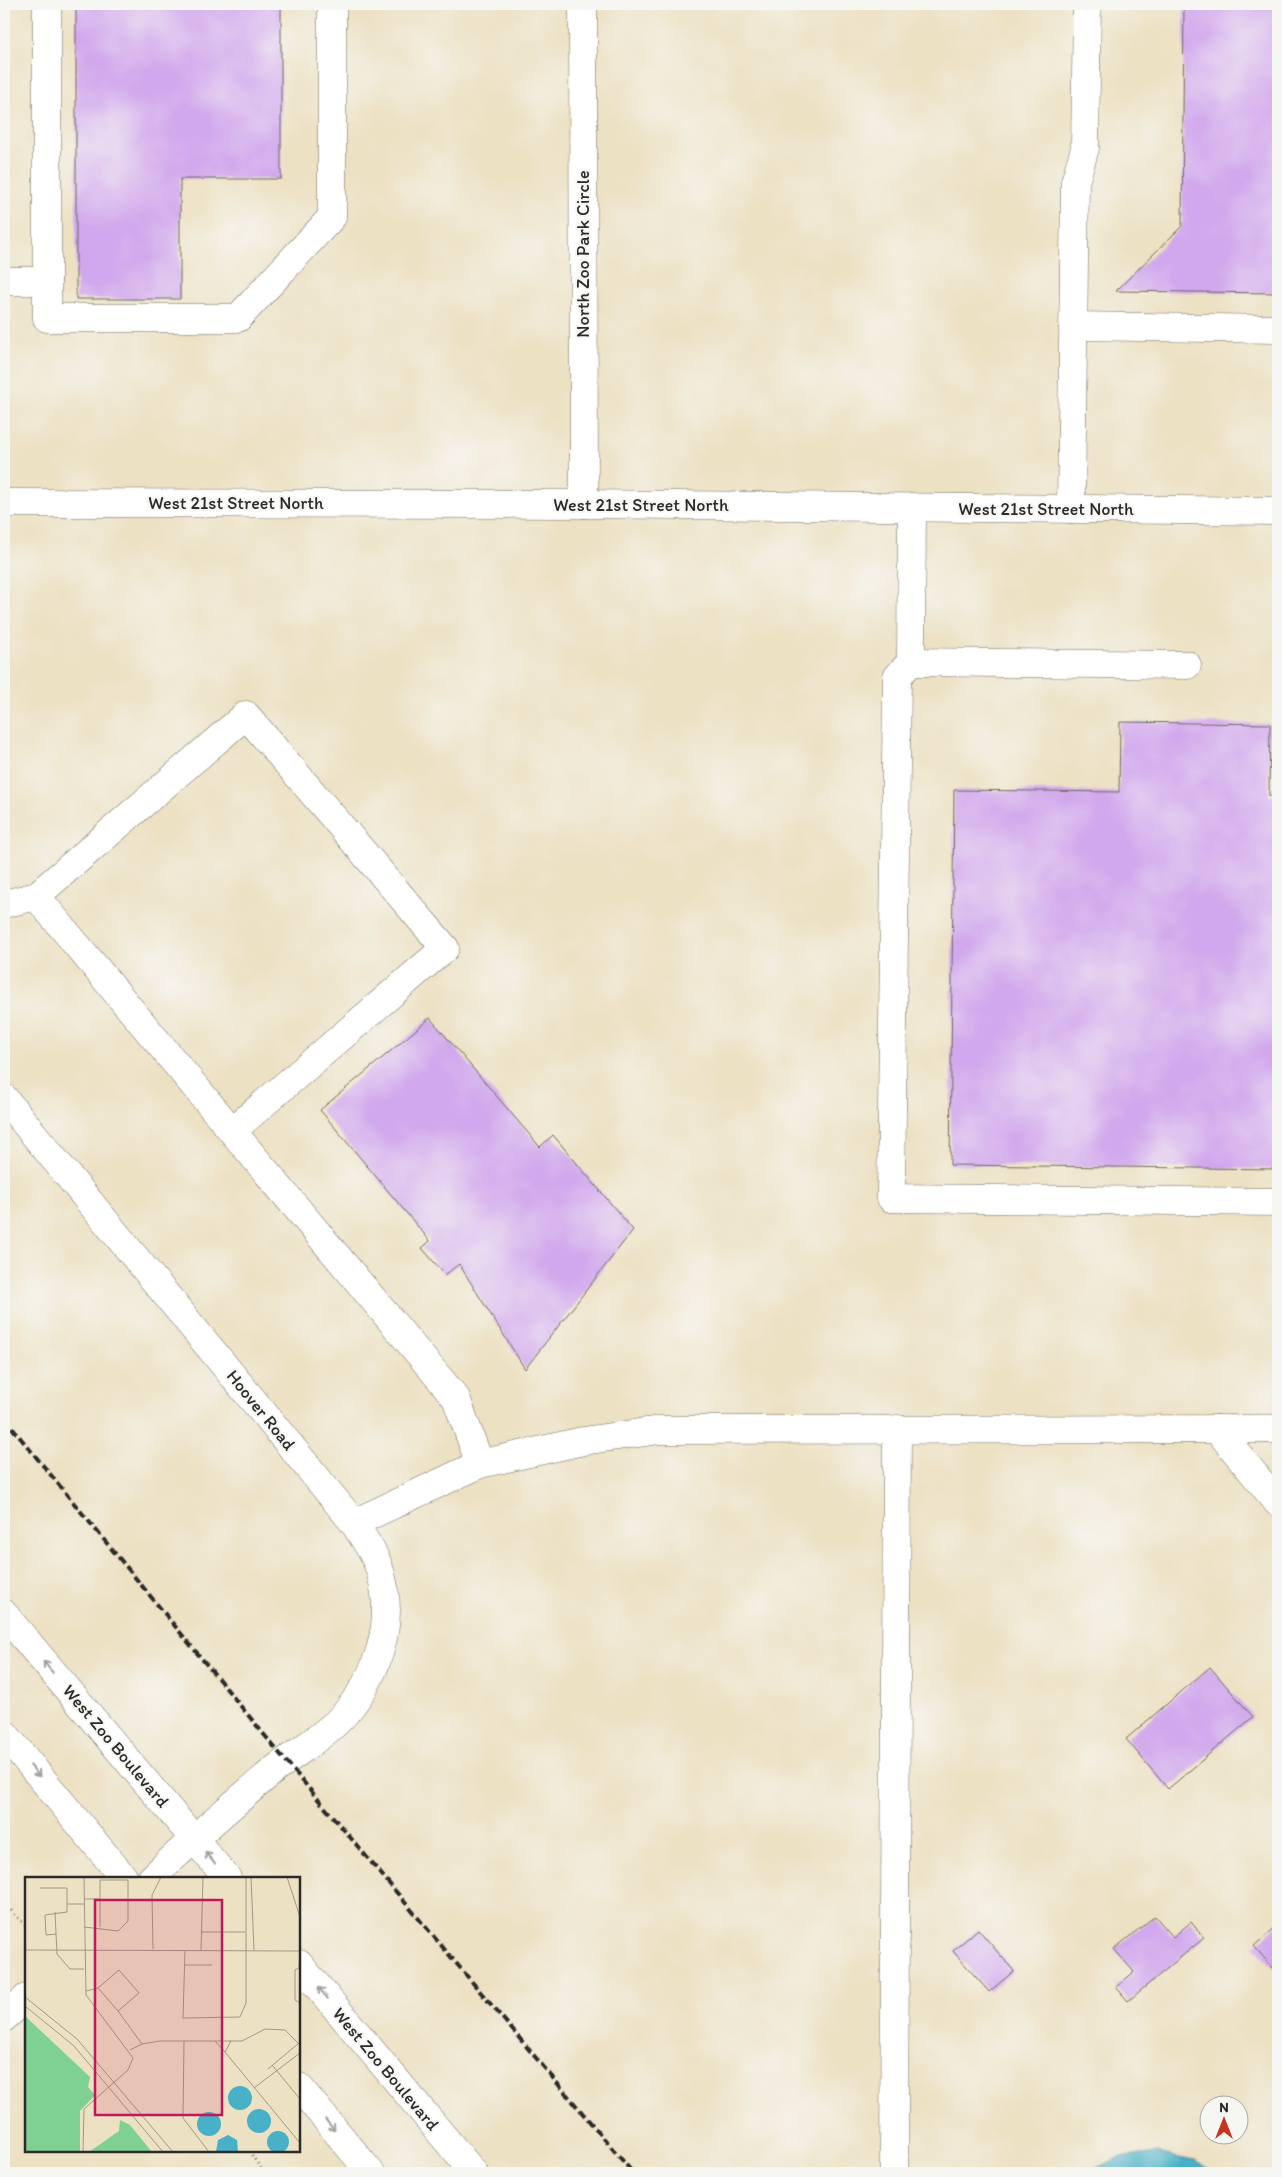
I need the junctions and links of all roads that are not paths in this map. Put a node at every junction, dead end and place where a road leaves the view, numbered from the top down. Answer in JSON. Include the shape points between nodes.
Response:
{"nodes":[{"id":1,"x":48,"y":4,"type":"edge"},
{"id":2,"x":332,"y":4,"type":"edge"},
{"id":3,"x":583,"y":4,"type":"edge"},
{"id":4,"x":1087,"y":4,"type":"edge"},
{"id":5,"x":4,"y":281,"type":"edge"},
{"id":6,"x":48,"y":281,"type":"junction"},
{"id":7,"x":1073,"y":326,"type":"junction"},
{"id":8,"x":1278,"y":329,"type":"edge"},
{"id":9,"x":4,"y":503,"type":"edge"},
{"id":10,"x":584,"y":504,"type":"junction"},
{"id":11,"x":912,"y":507,"type":"junction"},
{"id":12,"x":1071,"y":509,"type":"junction"},
{"id":13,"x":1278,"y":511,"type":"edge"},
{"id":14,"x":911,"y":662,"type":"junction"},
{"id":15,"x":1187,"y":665,"type":"dead end"},
{"id":16,"x":36,"y":896,"type":"junction"},
{"id":17,"x":4,"y":904,"type":"edge"},
{"id":18,"x":4,"y":1098,"type":"edge"},
{"id":19,"x":232,"y":1131,"type":"junction"},
{"id":20,"x":1278,"y":1202,"type":"edge"},
{"id":21,"x":898,"y":1429,"type":"junction"},
{"id":22,"x":1216,"y":1429,"type":"junction"},
{"id":23,"x":1278,"y":1429,"type":"edge"},
{"id":24,"x":480,"y":1464,"type":"junction"},
{"id":25,"x":1278,"y":1503,"type":"edge"},
{"id":26,"x":354,"y":1523,"type":"junction"},
{"id":27,"x":4,"y":1614,"type":"edge"},
{"id":28,"x":4,"y":1733,"type":"edge"},
{"id":29,"x":193,"y":1838,"type":"junction"},
{"id":30,"x":123,"y":1877,"type":"edge"},
{"id":31,"x":153,"y":1877,"type":"edge"},
{"id":32,"x":226,"y":1877,"type":"edge"},
{"id":33,"x":300,"y":1965,"type":"edge"},
{"id":34,"x":25,"y":1999,"type":"edge"},
{"id":35,"x":4,"y":2018,"type":"edge"},
{"id":36,"x":300,"y":2089,"type":"edge"},
{"id":37,"x":370,"y":2173,"type":"edge"},
{"id":38,"x":474,"y":2173,"type":"edge"},
{"id":39,"x":894,"y":2173,"type":"edge"}],
"edges":[{"from":1,"to":6,"type":"street"},
{"from":2,"to":6,"type":"street","via":[[332,217],[238,318],[48,318]]},
{"from":3,"to":10,"type":"street","name":"North Zoo Park Circle"},
{"from":4,"to":7,"type":"street","via":[[1086,148],[1075,182]]},
{"from":5,"to":6,"type":"street"},
{"from":7,"to":8,"type":"street"},
{"from":7,"to":12,"type":"street"},
{"from":9,"to":10,"type":"street","name":"West 21st Street North"},
{"from":10,"to":11,"type":"street","name":"West 21st Street North"},
{"from":11,"to":12,"type":"street","name":"West 21st Street North"},
{"from":11,"to":14,"type":"street"},
{"from":12,"to":13,"type":"street","name":"West 21st Street North"},
{"from":14,"to":15,"type":"street"},
{"from":14,"to":20,"type":"street","via":[[897,677],[891,1198]]},
{"from":16,"to":17,"type":"street"},
{"from":16,"to":19,"type":"street"},
{"from":16,"to":19,"type":"street","via":[[246,715],[446,948]]},
{"from":18,"to":26,"type":"street","name":"Hoover Road"},
{"from":19,"to":24,"type":"street","via":[[456,1398]]},
{"from":21,"to":22,"type":"street"},
{"from":21,"to":24,"type":"street","via":[[660,1430],[583,1441]]},
{"from":21,"to":39,"type":"street"},
{"from":22,"to":23,"type":"street"},
{"from":22,"to":25,"type":"street"},
{"from":24,"to":26,"type":"street"},
{"from":26,"to":29,"type":"street","name":"Hoover Road","via":[[378,1565],[385,1600],[385,1633],[376,1665],[362,1693],[336,1723]]},
{"from":29,"to":27,"type":"street","name":"West Zoo Boulevard","one_way":true},
{"from":28,"to":30,"type":"street","one_way":true},
{"from":29,"to":31,"type":"street","name":"Hoover Road"},
{"from":32,"to":29,"type":"street","name":"West Zoo Boulevard","one_way":true},
{"from":38,"to":33,"type":"street","name":"West Zoo Boulevard","one_way":true},
{"from":34,"to":35,"type":"street"},
{"from":36,"to":37,"type":"street","one_way":true}]}
